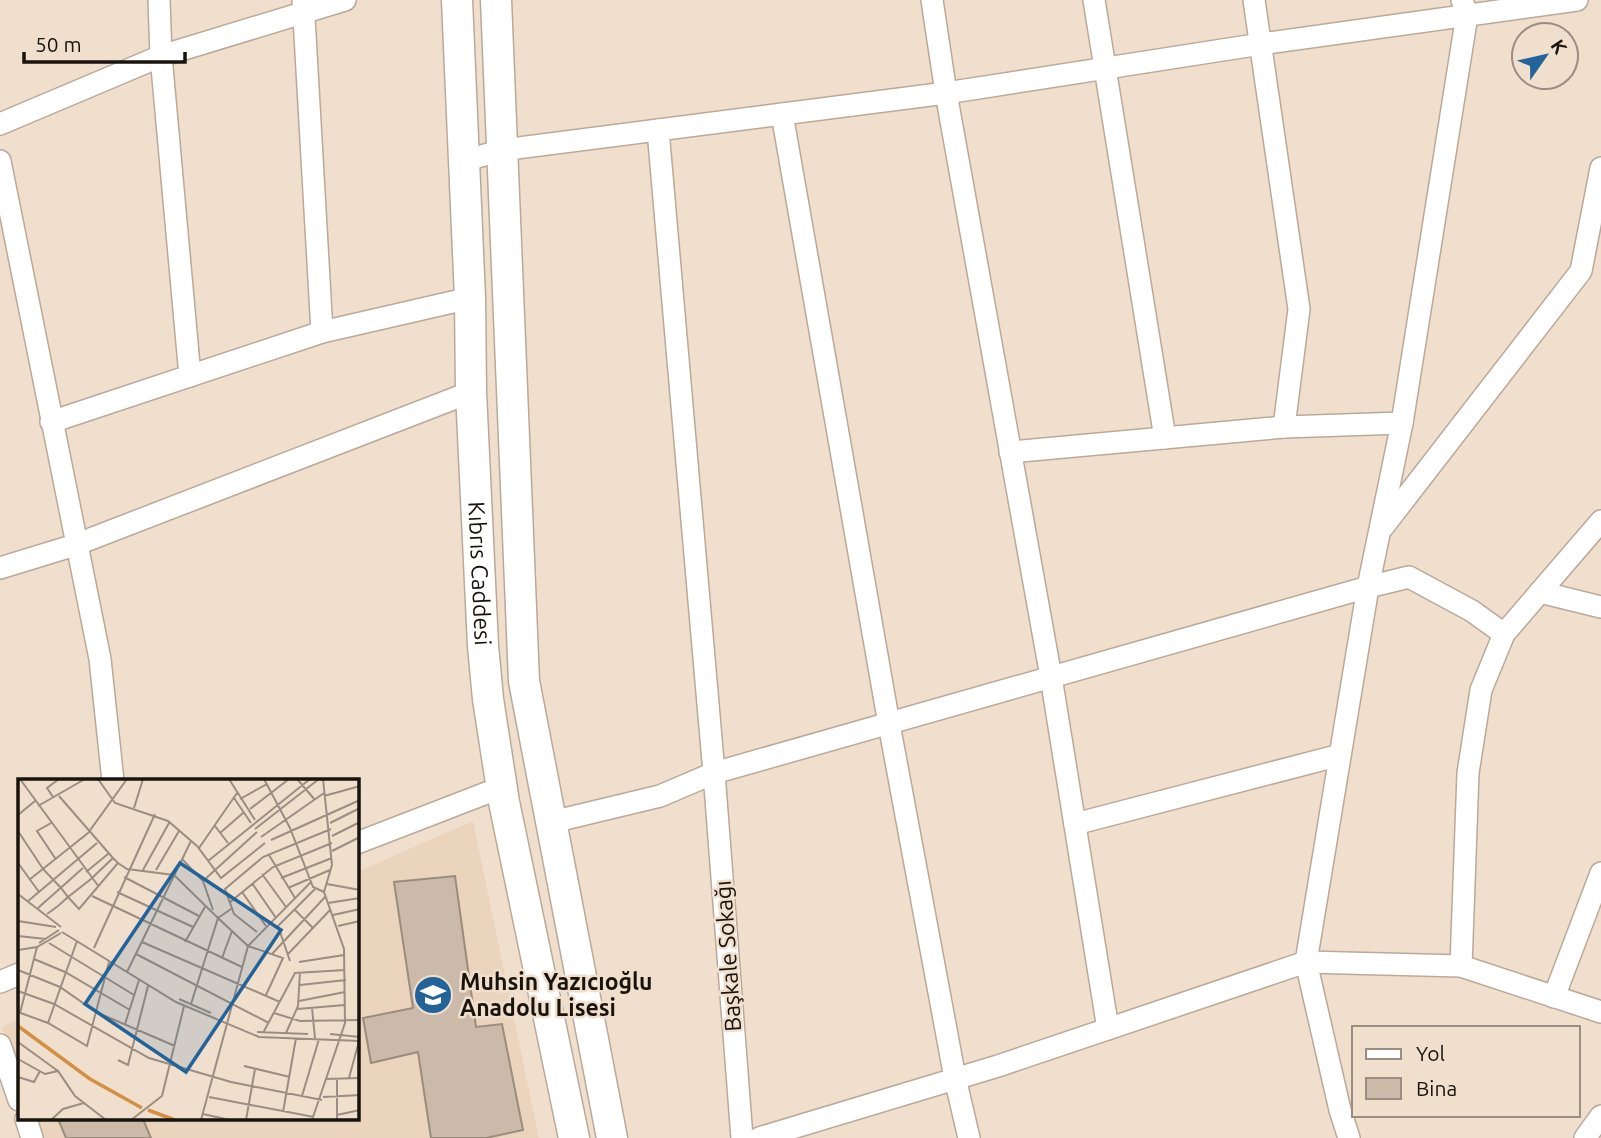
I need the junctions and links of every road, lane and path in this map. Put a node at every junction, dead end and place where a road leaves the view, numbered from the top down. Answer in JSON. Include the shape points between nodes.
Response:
{"nodes":[{"id":1,"x":159,"y":0,"type":"edge"},
{"id":2,"x":345,"y":0,"type":"edge"},
{"id":3,"x":457,"y":0,"type":"edge"},
{"id":4,"x":496,"y":0,"type":"edge"},
{"id":5,"x":932,"y":0,"type":"edge"},
{"id":6,"x":1094,"y":0,"type":"edge"},
{"id":7,"x":1254,"y":0,"type":"edge"},
{"id":8,"x":1577,"y":0,"type":"edge"},
{"id":9,"x":304,"y":6,"type":"edge"},
{"id":10,"x":1464,"y":8,"type":"edge"},
{"id":11,"x":1261,"y":44,"type":"junction"},
{"id":12,"x":161,"y":57,"type":"junction"},
{"id":13,"x":1105,"y":67,"type":"junction"},
{"id":14,"x":946,"y":93,"type":"junction"},
{"id":15,"x":782,"y":114,"type":"junction"},
{"id":16,"x":0,"y":124,"type":"edge"},
{"id":17,"x":658,"y":130,"type":"junction"},
{"id":18,"x":502,"y":150,"type":"junction"},
{"id":19,"x":0,"y":161,"type":"edge"},
{"id":20,"x":464,"y":162,"type":"junction"},
{"id":21,"x":1601,"y":168,"type":"edge"},
{"id":22,"x":1591,"y":274,"type":"edge"},
{"id":23,"x":470,"y":298,"type":"junction"},
{"id":24,"x":322,"y":332,"type":"junction"},
{"id":25,"x":190,"y":376,"type":"junction"},
{"id":26,"x":471,"y":392,"type":"junction"},
{"id":27,"x":51,"y":422,"type":"junction"},
{"id":28,"x":1402,"y":423,"type":"junction"},
{"id":29,"x":1284,"y":427,"type":"junction"},
{"id":30,"x":1166,"y":438,"type":"junction"},
{"id":31,"x":1010,"y":452,"type":"junction"},
{"id":32,"x":1601,"y":521,"type":"edge"},
{"id":33,"x":1379,"y":531,"type":"junction"},
{"id":34,"x":75,"y":545,"type":"junction"},
{"id":35,"x":0,"y":568,"type":"edge"},
{"id":36,"x":1368,"y":587,"type":"junction"},
{"id":37,"x":1540,"y":592,"type":"junction"},
{"id":38,"x":1601,"y":607,"type":"edge"},
{"id":39,"x":1504,"y":634,"type":"junction"},
{"id":40,"x":1051,"y":677,"type":"junction"},
{"id":41,"x":889,"y":724,"type":"junction"},
{"id":42,"x":1340,"y":755,"type":"junction"},
{"id":43,"x":714,"y":774,"type":"junction"},
{"id":44,"x":113,"y":779,"type":"edge"},
{"id":45,"x":502,"y":787,"type":"junction"},
{"id":46,"x":552,"y":822,"type":"junction"},
{"id":47,"x":1074,"y":824,"type":"junction"},
{"id":48,"x":359,"y":842,"type":"edge"},
{"id":49,"x":1601,"y":873,"type":"edge"},
{"id":50,"x":1306,"y":962,"type":"junction"},
{"id":51,"x":1461,"y":966,"type":"junction"},
{"id":52,"x":18,"y":974,"type":"edge"},
{"id":53,"x":0,"y":982,"type":"edge"},
{"id":54,"x":1554,"y":997,"type":"junction"},
{"id":55,"x":1601,"y":1012,"type":"edge"},
{"id":56,"x":1108,"y":1029,"type":"junction"},
{"id":57,"x":0,"y":1045,"type":"edge"},
{"id":58,"x":955,"y":1078,"type":"junction"},
{"id":59,"x":18,"y":1098,"type":"edge"},
{"id":60,"x":1601,"y":1116,"type":"edge"},
{"id":61,"x":26,"y":1120,"type":"edge"},
{"id":62,"x":32,"y":1138,"type":"edge"},
{"id":63,"x":574,"y":1138,"type":"edge"},
{"id":64,"x":612,"y":1138,"type":"edge"},
{"id":65,"x":742,"y":1138,"type":"edge"},
{"id":66,"x":759,"y":1138,"type":"edge"},
{"id":67,"x":969,"y":1138,"type":"edge"},
{"id":68,"x":1349,"y":1138,"type":"edge"},
{"id":69,"x":1586,"y":1138,"type":"edge"}],
"edges":[{"from":1,"to":12,"type":"street"},
{"from":2,"to":9,"type":"street"},
{"from":3,"to":20,"type":"main road","name":"Kıbrıs Caddesi"},
{"from":4,"to":18,"type":"main road"},
{"from":5,"to":14,"type":"street"},
{"from":6,"to":13,"type":"street"},
{"from":7,"to":11,"type":"street"},
{"from":8,"to":10,"type":"street"},
{"from":9,"to":12,"type":"street"},
{"from":9,"to":24,"type":"street"},
{"from":10,"to":11,"type":"street"},
{"from":10,"to":28,"type":"street"},
{"from":11,"to":13,"type":"street"},
{"from":11,"to":29,"type":"street","via":[[1299,309]]},
{"from":12,"to":16,"type":"street"},
{"from":12,"to":25,"type":"street"},
{"from":13,"to":14,"type":"street"},
{"from":13,"to":30,"type":"street"},
{"from":14,"to":15,"type":"street"},
{"from":14,"to":31,"type":"street"},
{"from":15,"to":17,"type":"street"},
{"from":15,"to":41,"type":"street"},
{"from":17,"to":18,"type":"street"},
{"from":17,"to":43,"type":"street","name":"Başkale Sokağı"},
{"from":18,"to":20,"type":"street"},
{"from":18,"to":46,"type":"main road","via":[[521,653]]},
{"from":19,"to":27,"type":"street"},
{"from":20,"to":23,"type":"main road","name":"Kıbrıs Caddesi"},
{"from":21,"to":22,"type":"street"},
{"from":22,"to":33,"type":"street"},
{"from":23,"to":24,"type":"street"},
{"from":23,"to":26,"type":"main road","name":"Kıbrıs Caddesi"},
{"from":24,"to":25,"type":"street"},
{"from":25,"to":27,"type":"street"},
{"from":26,"to":34,"type":"street"},
{"from":26,"to":45,"type":"main road","name":"Kıbrıs Caddesi","via":[[483,646]]},
{"from":27,"to":34,"type":"street"},
{"from":28,"to":29,"type":"street"},
{"from":28,"to":33,"type":"street"},
{"from":29,"to":30,"type":"street"},
{"from":30,"to":31,"type":"street"},
{"from":31,"to":40,"type":"street"},
{"from":32,"to":37,"type":"street"},
{"from":33,"to":36,"type":"street"},
{"from":34,"to":35,"type":"street"},
{"from":34,"to":44,"type":"street","via":[[100,659]]},
{"from":36,"to":39,"type":"street","via":[[1409,577]]},
{"from":36,"to":40,"type":"street"},
{"from":36,"to":42,"type":"street"},
{"from":37,"to":38,"type":"street"},
{"from":37,"to":39,"type":"street"},
{"from":39,"to":51,"type":"street","via":[[1481,690],[1468,773]]},
{"from":40,"to":41,"type":"street"},
{"from":40,"to":47,"type":"street"},
{"from":41,"to":43,"type":"street"},
{"from":41,"to":58,"type":"street"},
{"from":42,"to":47,"type":"street"},
{"from":42,"to":50,"type":"street"},
{"from":43,"to":46,"type":"street","via":[[660,796]]},
{"from":43,"to":65,"type":"street","name":"Başkale Sokağı"},
{"from":45,"to":48,"type":"street"},
{"from":45,"to":63,"type":"main road","name":"Kıbrıs Caddesi"},
{"from":46,"to":64,"type":"main road"},
{"from":47,"to":56,"type":"street"},
{"from":49,"to":54,"type":"street"},
{"from":50,"to":51,"type":"street"},
{"from":50,"to":56,"type":"street"},
{"from":50,"to":68,"type":"street"},
{"from":51,"to":54,"type":"street"},
{"from":52,"to":53,"type":"street"},
{"from":54,"to":55,"type":"street"},
{"from":56,"to":58,"type":"street"},
{"from":57,"to":59,"type":"street"},
{"from":58,"to":66,"type":"street"},
{"from":58,"to":67,"type":"street"},
{"from":60,"to":69,"type":"street"},
{"from":61,"to":62,"type":"street"}]}
